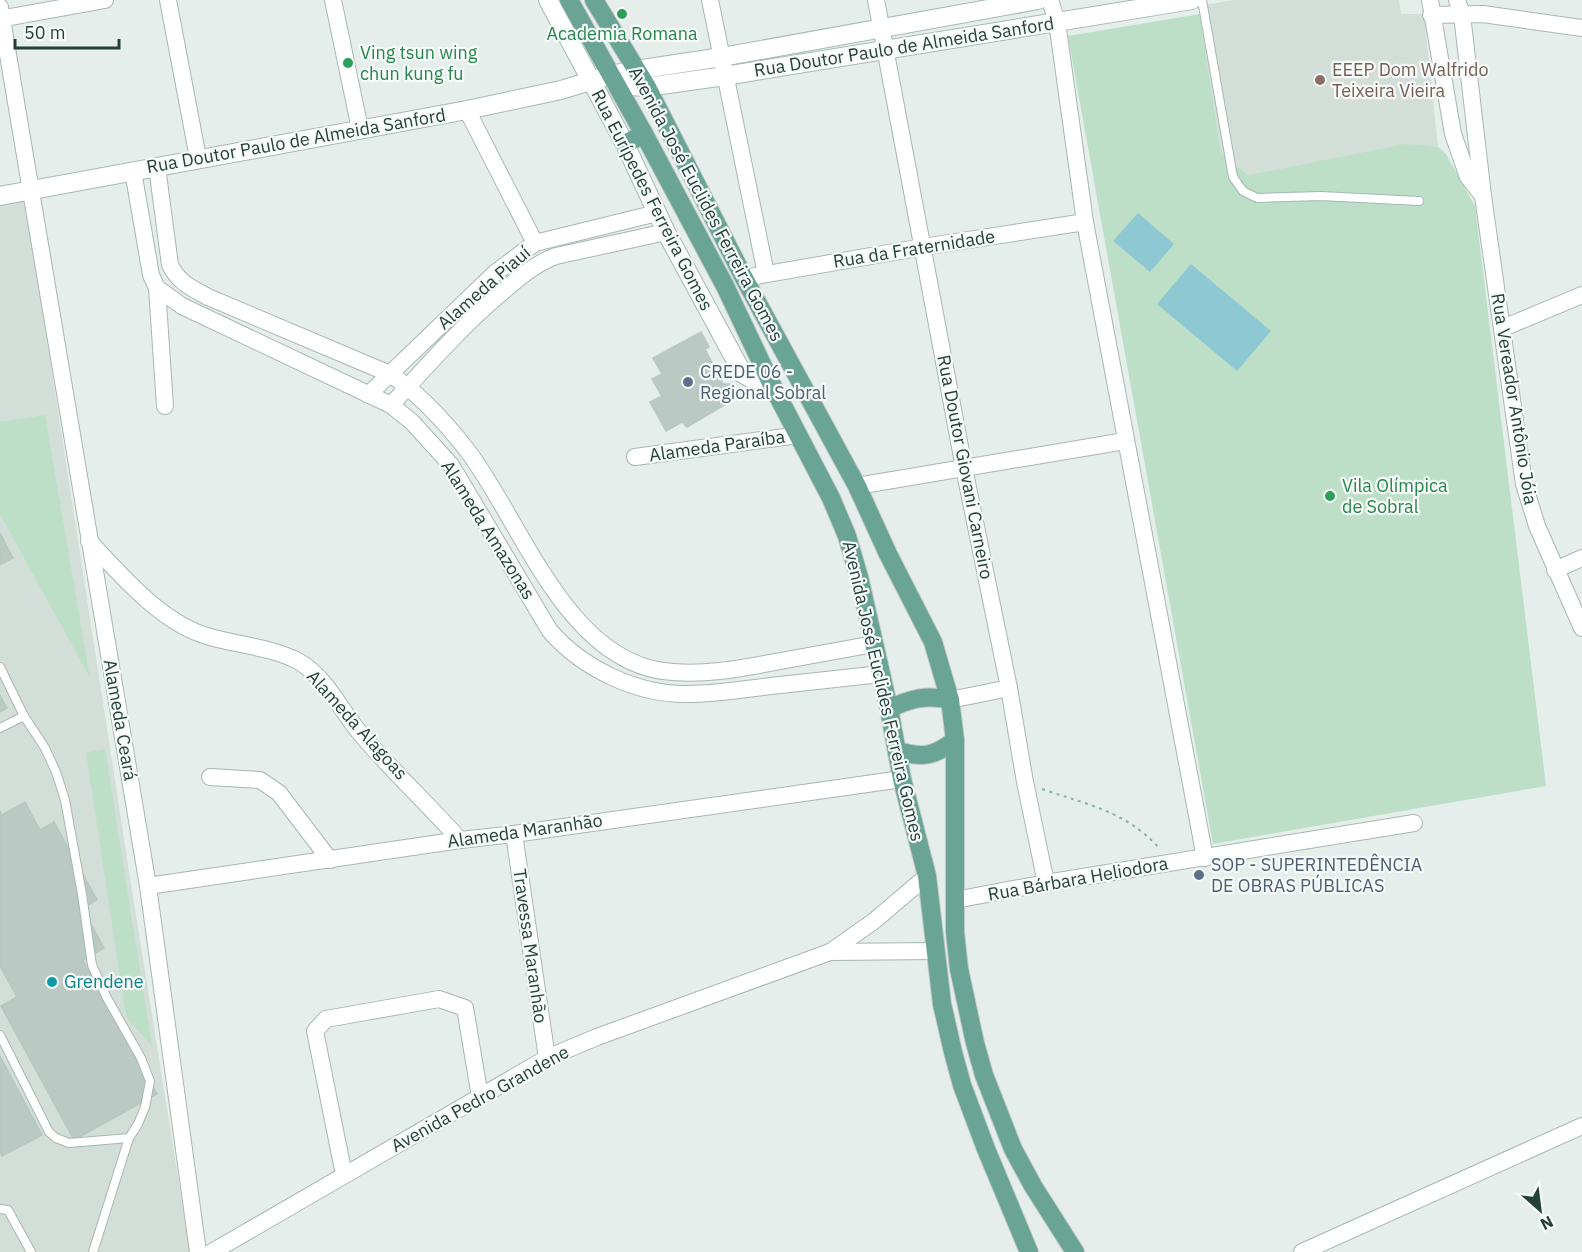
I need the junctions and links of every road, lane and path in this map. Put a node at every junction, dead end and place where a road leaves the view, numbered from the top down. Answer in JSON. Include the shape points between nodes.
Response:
{"nodes":[{"id":1,"x":105,"y":0,"type":"edge"},
{"id":2,"x":168,"y":0,"type":"edge"},
{"id":3,"x":333,"y":0,"type":"edge"},
{"id":4,"x":548,"y":0,"type":"edge"},
{"id":5,"x":569,"y":0,"type":"edge"},
{"id":6,"x":594,"y":0,"type":"edge"},
{"id":7,"x":710,"y":0,"type":"edge"},
{"id":8,"x":876,"y":0,"type":"edge"},
{"id":9,"x":1038,"y":0,"type":"edge"},
{"id":10,"x":1050,"y":0,"type":"edge"},
{"id":11,"x":1192,"y":0,"type":"edge"},
{"id":12,"x":1202,"y":0,"type":"edge"},
{"id":13,"x":1430,"y":7,"type":"edge"},
{"id":14,"x":1459,"y":7,"type":"edge"},
{"id":15,"x":1,"y":15,"type":"edge"},
{"id":16,"x":1057,"y":22,"type":"junction"},
{"id":17,"x":882,"y":27,"type":"junction"},
{"id":18,"x":1582,"y":28,"type":"edge"},
{"id":19,"x":886,"y":51,"type":"junction"},
{"id":20,"x":722,"y":57,"type":"junction"},
{"id":21,"x":636,"y":70,"type":"junction"},
{"id":22,"x":725,"y":76,"type":"junction"},
{"id":23,"x":613,"y":80,"type":"junction"},
{"id":24,"x":590,"y":81,"type":"junction"},
{"id":25,"x":646,"y":87,"type":"junction"},
{"id":26,"x":467,"y":110,"type":"junction"},
{"id":27,"x":360,"y":129,"type":"junction"},
{"id":28,"x":644,"y":134,"type":"junction"},
{"id":29,"x":625,"y":144,"type":"junction"},
{"id":30,"x":198,"y":158,"type":"junction"},
{"id":31,"x":157,"y":167,"type":"junction"},
{"id":32,"x":133,"y":171,"type":"junction"},
{"id":33,"x":32,"y":190,"type":"junction"},
{"id":34,"x":0,"y":196,"type":"edge"},
{"id":35,"x":1483,"y":196,"type":"junction"},
{"id":36,"x":1419,"y":201,"type":"dead end"},
{"id":37,"x":657,"y":213,"type":"junction"},
{"id":38,"x":1085,"y":222,"type":"junction"},
{"id":39,"x":666,"y":232,"type":"junction"},
{"id":40,"x":535,"y":243,"type":"junction"},
{"id":41,"x":923,"y":247,"type":"junction"},
{"id":42,"x":168,"y":248,"type":"junction"},
{"id":43,"x":146,"y":252,"type":"junction"},
{"id":44,"x":765,"y":274,"type":"junction"},
{"id":45,"x":744,"y":278,"type":"junction"},
{"id":46,"x":157,"y":288,"type":"junction"},
{"id":47,"x":1582,"y":295,"type":"edge"},
{"id":48,"x":1503,"y":328,"type":"junction"},
{"id":49,"x":390,"y":374,"type":"junction"},
{"id":50,"x":770,"y":381,"type":"junction"},
{"id":51,"x":408,"y":387,"type":"junction"},
{"id":52,"x":368,"y":394,"type":"junction"},
{"id":53,"x":391,"y":405,"type":"junction"},
{"id":54,"x":165,"y":406,"type":"dead end"},
{"id":55,"x":799,"y":435,"type":"junction"},
{"id":56,"x":1125,"y":441,"type":"junction"},
{"id":57,"x":635,"y":457,"type":"dead end"},
{"id":58,"x":964,"y":468,"type":"junction"},
{"id":59,"x":857,"y":486,"type":"junction"},
{"id":60,"x":89,"y":541,"type":"junction"},
{"id":61,"x":535,"y":558,"type":"junction"},
{"id":62,"x":1582,"y":558,"type":"edge"},
{"id":63,"x":514,"y":570,"type":"junction"},
{"id":64,"x":1555,"y":570,"type":"junction"},
{"id":65,"x":1582,"y":628,"type":"edge"},
{"id":66,"x":874,"y":644,"type":"junction"},
{"id":67,"x":634,"y":662,"type":"junction"},
{"id":68,"x":0,"y":667,"type":"edge"},
{"id":69,"x":695,"y":673,"type":"junction"},
{"id":70,"x":881,"y":674,"type":"junction"},
{"id":71,"x":624,"y":681,"type":"junction"},
{"id":72,"x":1009,"y":688,"type":"junction"},
{"id":73,"x":687,"y":694,"type":"junction"},
{"id":74,"x":950,"y":700,"type":"junction"},
{"id":75,"x":889,"y":709,"type":"junction"},
{"id":76,"x":24,"y":716,"type":"junction"},
{"id":77,"x":0,"y":728,"type":"edge"},
{"id":78,"x":955,"y":740,"type":"junction"},
{"id":79,"x":897,"y":751,"type":"junction"},
{"id":80,"x":210,"y":777,"type":"dead end"},
{"id":81,"x":902,"y":778,"type":"junction"},
{"id":82,"x":1025,"y":783,"type":"junction"},
{"id":83,"x":1414,"y":823,"type":"dead end"},
{"id":84,"x":514,"y":834,"type":"junction"},
{"id":85,"x":460,"y":840,"type":"junction"},
{"id":86,"x":1205,"y":858,"type":"junction"},
{"id":87,"x":330,"y":860,"type":"junction"},
{"id":88,"x":1170,"y":864,"type":"junction"},
{"id":89,"x":927,"y":876,"type":"junction"},
{"id":90,"x":1046,"y":883,"type":"junction"},
{"id":91,"x":148,"y":886,"type":"junction"},
{"id":92,"x":955,"y":900,"type":"junction"},
{"id":93,"x":936,"y":951,"type":"junction"},
{"id":94,"x":830,"y":952,"type":"junction"},
{"id":95,"x":0,"y":1035,"type":"edge"},
{"id":96,"x":547,"y":1058,"type":"junction"},
{"id":97,"x":480,"y":1097,"type":"junction"},
{"id":98,"x":1582,"y":1126,"type":"edge"},
{"id":99,"x":129,"y":1138,"type":"junction"},
{"id":100,"x":344,"y":1175,"type":"junction"},
{"id":101,"x":0,"y":1209,"type":"edge"},
{"id":102,"x":31,"y":1252,"type":"edge"},
{"id":103,"x":93,"y":1252,"type":"edge"},
{"id":104,"x":198,"y":1252,"type":"edge"},
{"id":105,"x":212,"y":1252,"type":"edge"},
{"id":106,"x":1029,"y":1252,"type":"edge"},
{"id":107,"x":1075,"y":1252,"type":"edge"},
{"id":108,"x":1302,"y":1252,"type":"edge"}],
"edges":[{"from":1,"to":15,"type":"street"},
{"from":2,"to":30,"type":"street"},
{"from":3,"to":27,"type":"street"},
{"from":4,"to":24,"type":"street","name":"Rua Eurípedes Ferreira Gomes"},
{"from":5,"to":23,"type":"main road","name":"Avenida José Euclides Ferreira Gomes"},
{"from":6,"to":21,"type":"main road","name":"Avenida José Euclides Ferreira Gomes"},
{"from":7,"to":20,"type":"street"},
{"from":8,"to":17,"type":"street","name":"Rua Doutor Giovani Carneiro"},
{"from":9,"to":17,"type":"street","name":"Rua Doutor Paulo de Almeida Sanford"},
{"from":10,"to":16,"type":"street"},
{"from":11,"to":16,"type":"street","name":"Rua Doutor Paulo de Almeida Sanford"},
{"from":12,"to":36,"type":"lane","via":[[1233,177],[1243,191],[1257,198],[1321,196]]},
{"from":13,"to":14,"type":"street"},
{"from":13,"to":35,"type":"street","name":"Rua Vereador Antônio Jóia","via":[[1453,134],[1468,177]]},
{"from":14,"to":18,"type":"street"},
{"from":14,"to":35,"type":"street","name":"Rua Vereador Antônio Jóia"},
{"from":15,"to":33,"type":"street","name":"Alameda Ceará"},
{"from":16,"to":19,"type":"street","name":"Rua Doutor Paulo de Almeida Sanford"},
{"from":16,"to":38,"type":"street"},
{"from":17,"to":19,"type":"street","name":"Rua Doutor Giovani Carneiro"},
{"from":17,"to":20,"type":"street","name":"Rua Doutor Paulo de Almeida Sanford"},
{"from":19,"to":22,"type":"street","name":"Rua Doutor Paulo de Almeida Sanford"},
{"from":19,"to":41,"type":"street","name":"Rua Doutor Giovani Carneiro"},
{"from":20,"to":21,"type":"street","name":"Rua Doutor Paulo de Almeida Sanford"},
{"from":20,"to":22,"type":"street"},
{"from":21,"to":23,"type":"street","name":"Rua Doutor Paulo de Almeida Sanford"},
{"from":21,"to":25,"type":"main road","name":"Avenida José Euclides Ferreira Gomes"},
{"from":22,"to":25,"type":"street","name":"Rua Doutor Paulo de Almeida Sanford"},
{"from":22,"to":44,"type":"street"},
{"from":23,"to":24,"type":"street","name":"Rua Doutor Paulo de Almeida Sanford"},
{"from":23,"to":25,"type":"street","name":"Rua Doutor Paulo de Almeida Sanford"},
{"from":23,"to":28,"type":"main road","name":"Avenida José Euclides Ferreira Gomes"},
{"from":24,"to":26,"type":"street","name":"Rua Doutor Paulo de Almeida Sanford"},
{"from":24,"to":29,"type":"street","name":"Rua Eurípedes Ferreira Gomes"},
{"from":25,"to":45,"type":"main road","name":"Avenida José Euclides Ferreira Gomes"},
{"from":26,"to":27,"type":"street","name":"Rua Doutor Paulo de Almeida Sanford"},
{"from":26,"to":40,"type":"street"},
{"from":27,"to":30,"type":"street","name":"Rua Doutor Paulo de Almeida Sanford"},
{"from":28,"to":29,"type":"main road"},
{"from":28,"to":50,"type":"main road","name":"Avenida José Euclides Ferreira Gomes","via":[[725,286]]},
{"from":29,"to":37,"type":"street","name":"Rua Eurípedes Ferreira Gomes"},
{"from":30,"to":31,"type":"street","name":"Rua Doutor Paulo de Almeida Sanford"},
{"from":31,"to":32,"type":"street","name":"Rua Doutor Paulo de Almeida Sanford"},
{"from":31,"to":42,"type":"street","name":"Alameda Amazonas"},
{"from":32,"to":33,"type":"street","name":"Rua Doutor Paulo de Almeida Sanford"},
{"from":32,"to":43,"type":"street"},
{"from":33,"to":34,"type":"street","name":"Rua Doutor Paulo de Almeida Sanford"},
{"from":33,"to":60,"type":"street","name":"Alameda Ceará"},
{"from":35,"to":48,"type":"street","name":"Rua Vereador Antônio Jóia"},
{"from":37,"to":39,"type":"street","name":"Rua Eurípedes Ferreira Gomes"},
{"from":37,"to":40,"type":"street","name":"Alameda Piauí"},
{"from":38,"to":41,"type":"street","name":"Rua da Fraternidade"},
{"from":38,"to":56,"type":"street"},
{"from":39,"to":50,"type":"street","name":"Rua Eurípedes Ferreira Gomes","via":[[743,374]]},
{"from":39,"to":51,"type":"street","name":"Alameda Piauí","via":[[544,261],[471,318]]},
{"from":40,"to":49,"type":"street","name":"Alameda Piauí","via":[[495,273]]},
{"from":41,"to":44,"type":"street","name":"Rua da Fraternidade"},
{"from":41,"to":58,"type":"street","name":"Rua Doutor Giovani Carneiro"},
{"from":42,"to":43,"type":"street"},
{"from":42,"to":49,"type":"street","name":"Alameda Amazonas","via":[[170,265],[183,283],[225,305]]},
{"from":43,"to":46,"type":"street"},
{"from":44,"to":45,"type":"street","name":"Rua da Fraternidade"},
{"from":45,"to":59,"type":"main road","name":"Avenida José Euclides Ferreira Gomes"},
{"from":46,"to":52,"type":"street","name":"Alameda Amazonas","via":[[182,306]]},
{"from":46,"to":54,"type":"street"},
{"from":47,"to":48,"type":"street"},
{"from":48,"to":64,"type":"street","name":"Rua Vereador Antônio Jóia","via":[[1524,484]]},
{"from":49,"to":51,"type":"street","name":"Alameda Amazonas"},
{"from":49,"to":52,"type":"street","name":"Alameda Piauí"},
{"from":50,"to":55,"type":"main road","name":"Avenida José Euclides Ferreira Gomes"},
{"from":51,"to":53,"type":"street","name":"Alameda Piauí"},
{"from":51,"to":61,"type":"street","name":"Alameda Amazonas","via":[[468,451]]},
{"from":52,"to":53,"type":"street","name":"Alameda Amazonas"},
{"from":53,"to":63,"type":"street","name":"Alameda Amazonas","via":[[451,465]]},
{"from":55,"to":57,"type":"street","name":"Alameda Paraíba"},
{"from":55,"to":66,"type":"main road","name":"Avenida José Euclides Ferreira Gomes","via":[[847,536]]},
{"from":56,"to":58,"type":"street"},
{"from":56,"to":86,"type":"street"},
{"from":58,"to":59,"type":"street"},
{"from":58,"to":72,"type":"street","name":"Rua Doutor Giovani Carneiro"},
{"from":59,"to":74,"type":"main road","name":"Avenida José Euclides Ferreira Gomes","via":[[933,642]]},
{"from":60,"to":85,"type":"street","name":"Alameda Alagoas","via":[[140,594],[191,629],[276,652],[316,675],[360,733]]},
{"from":60,"to":91,"type":"street","name":"Alameda Ceará"},
{"from":61,"to":63,"type":"street"},
{"from":61,"to":67,"type":"street","name":"Alameda Amazonas","via":[[578,623]]},
{"from":62,"to":64,"type":"street"},
{"from":63,"to":71,"type":"street","name":"Alameda Amazonas","via":[[561,643],[604,673]]},
{"from":64,"to":65,"type":"street","name":"Rua Vereador Antônio Jóia"},
{"from":66,"to":69,"type":"street","name":"Alameda Amazonas","via":[[715,673]]},
{"from":66,"to":70,"type":"main road","name":"Avenida José Euclides Ferreira Gomes"},
{"from":67,"to":69,"type":"street","name":"Alameda Amazonas","via":[[663,671]]},
{"from":67,"to":71,"type":"street"},
{"from":68,"to":76,"type":"lane"},
{"from":69,"to":73,"type":"street"},
{"from":70,"to":73,"type":"street","name":"Alameda Amazonas"},
{"from":70,"to":75,"type":"main road","name":"Avenida José Euclides Ferreira Gomes"},
{"from":71,"to":73,"type":"street","name":"Alameda Amazonas"},
{"from":72,"to":74,"type":"street"},
{"from":72,"to":82,"type":"street","name":"Rua Doutor Giovani Carneiro"},
{"from":74,"to":75,"type":"main road","via":[[917,698]]},
{"from":74,"to":78,"type":"main road","name":"Avenida José Euclides Ferreira Gomes"},
{"from":75,"to":79,"type":"main road","name":"Avenida José Euclides Ferreira Gomes"},
{"from":76,"to":77,"type":"lane"},
{"from":76,"to":99,"type":"lane","via":[[45,748],[66,800],[92,965],[150,1081],[145,1107]]},
{"from":78,"to":79,"type":"main road","via":[[930,755]]},
{"from":78,"to":92,"type":"main road","name":"Avenida José Euclides Ferreira Gomes"},
{"from":79,"to":81,"type":"main road","name":"Avenida José Euclides Ferreira Gomes"},
{"from":80,"to":87,"type":"street","via":[[260,780],[279,794]]},
{"from":81,"to":84,"type":"street","name":"Alameda Maranhão"},
{"from":81,"to":89,"type":"main road","name":"Avenida José Euclides Ferreira Gomes"},
{"from":82,"to":88,"type":"path","via":[[1111,811],[1146,835]]},
{"from":82,"to":90,"type":"street","name":"Rua Doutor Giovani Carneiro"},
{"from":83,"to":86,"type":"street","name":"Rua Bárbara Heliodora"},
{"from":84,"to":85,"type":"street","name":"Alameda Maranhão"},
{"from":84,"to":96,"type":"street","name":"Travessa Maranhão"},
{"from":85,"to":87,"type":"street","name":"Alameda Maranhão"},
{"from":86,"to":88,"type":"street","name":"Rua Bárbara Heliodora"},
{"from":87,"to":91,"type":"street","name":"Alameda Maranhão"},
{"from":88,"to":90,"type":"street","name":"Rua Bárbara Heliodora"},
{"from":89,"to":93,"type":"main road","name":"Avenida José Euclides Ferreira Gomes"},
{"from":89,"to":94,"type":"street","name":"Avenida Pedro Grandene"},
{"from":90,"to":92,"type":"street","name":"Rua Bárbara Heliodora"},
{"from":91,"to":104,"type":"street","name":"Alameda Ceará"},
{"from":92,"to":107,"type":"main road","name":"Avenida José Euclides Ferreira Gomes","via":[[959,969],[984,1075],[1033,1186]]},
{"from":93,"to":94,"type":"street","name":"Avenida Pedro Grandene"},
{"from":93,"to":106,"type":"main road","name":"Avenida José Euclides Ferreira Gomes","via":[[942,1004],[962,1085]]},
{"from":94,"to":96,"type":"street","name":"Avenida Pedro Grandene"},
{"from":95,"to":99,"type":"lane","via":[[49,1132],[56,1138],[69,1143]]},
{"from":96,"to":97,"type":"street","name":"Avenida Pedro Grandene"},
{"from":97,"to":100,"type":"street","name":"Avenida Pedro Grandene"},
{"from":97,"to":100,"type":"street","via":[[465,1008],[439,999],[326,1019],[315,1031]]},
{"from":98,"to":108,"type":"street"},
{"from":99,"to":103,"type":"lane"},
{"from":100,"to":105,"type":"street","name":"Avenida Pedro Grandene"},
{"from":101,"to":102,"type":"lane","via":[[8,1210]]}]}
